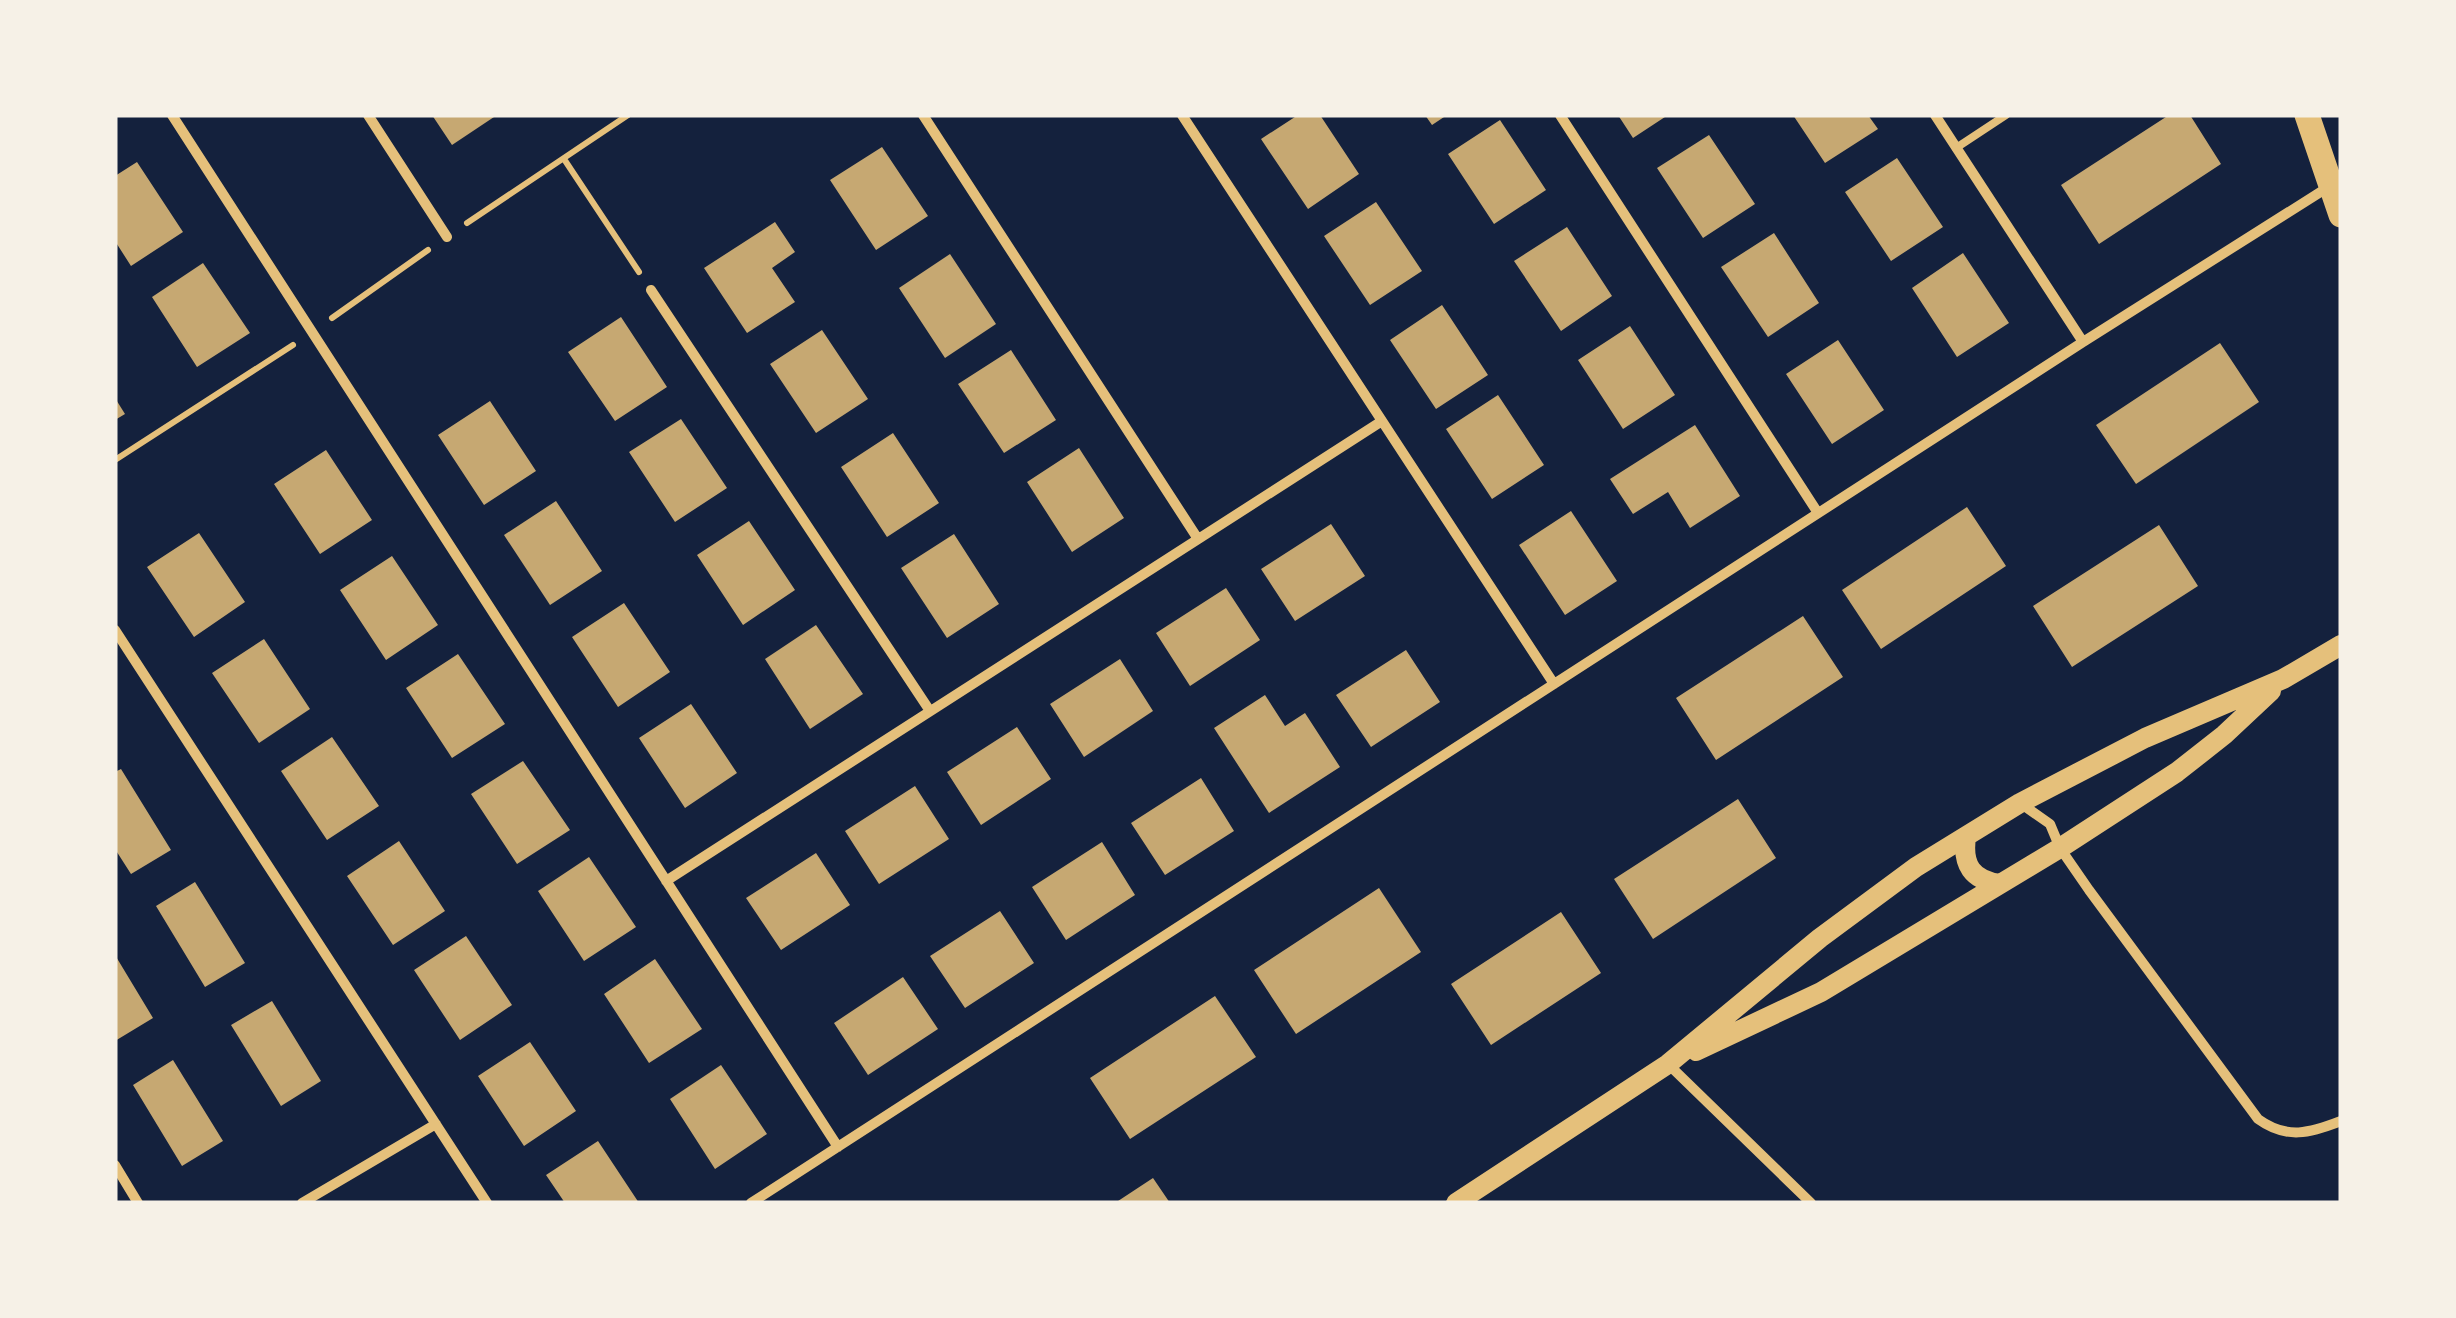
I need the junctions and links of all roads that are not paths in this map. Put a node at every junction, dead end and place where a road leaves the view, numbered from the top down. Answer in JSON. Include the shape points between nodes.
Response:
{"nodes":[{"id":1,"x":172,"y":115,"type":"edge"},
{"id":2,"x":368,"y":115,"type":"edge"},
{"id":3,"x":923,"y":115,"type":"edge"},
{"id":4,"x":1182,"y":115,"type":"edge"},
{"id":5,"x":1560,"y":115,"type":"edge"},
{"id":6,"x":1935,"y":115,"type":"edge"},
{"id":7,"x":2006,"y":115,"type":"edge"},
{"id":8,"x":2307,"y":115,"type":"edge"},
{"id":9,"x":1956,"y":148,"type":"junction"},
{"id":10,"x":2331,"y":186,"type":"junction"},
{"id":11,"x":2341,"y":215,"type":"edge"},
{"id":12,"x":447,"y":237,"type":"road end"},
{"id":13,"x":650,"y":290,"type":"road end"},
{"id":14,"x":2082,"y":342,"type":"junction"},
{"id":15,"x":1382,"y":420,"type":"junction"},
{"id":16,"x":1818,"y":513,"type":"junction"},
{"id":17,"x":1198,"y":539,"type":"junction"},
{"id":18,"x":115,"y":630,"type":"edge"},
{"id":19,"x":2341,"y":645,"type":"edge"},
{"id":20,"x":2284,"y":680,"type":"junction"},
{"id":21,"x":1554,"y":684,"type":"junction"},
{"id":22,"x":930,"y":711,"type":"junction"},
{"id":23,"x":2020,"y":803,"type":"junction"},
{"id":24,"x":1966,"y":836,"type":"junction"},
{"id":25,"x":2060,"y":848,"type":"junction"},
{"id":26,"x":666,"y":881,"type":"junction"},
{"id":27,"x":2000,"y":884,"type":"junction"},
{"id":28,"x":1668,"y":1064,"type":"junction"},
{"id":29,"x":2341,"y":1121,"type":"edge"},
{"id":30,"x":436,"y":1124,"type":"junction"},
{"id":31,"x":838,"y":1147,"type":"junction"},
{"id":32,"x":115,"y":1164,"type":"edge"},
{"id":33,"x":138,"y":1203,"type":"edge"},
{"id":34,"x":302,"y":1203,"type":"edge"},
{"id":35,"x":487,"y":1203,"type":"edge"},
{"id":36,"x":751,"y":1203,"type":"edge"},
{"id":37,"x":1456,"y":1203,"type":"edge"},
{"id":38,"x":1810,"y":1203,"type":"edge"}],
"edges":[{"from":1,"to":26,"type":"street"},
{"from":2,"to":12,"type":"street"},
{"from":3,"to":17,"type":"street"},
{"from":4,"to":15,"type":"street"},
{"from":5,"to":16,"type":"street"},
{"from":6,"to":9,"type":"street"},
{"from":7,"to":9,"type":"lane"},
{"from":8,"to":10,"type":"main road"},
{"from":9,"to":14,"type":"street"},
{"from":10,"to":11,"type":"main road"},
{"from":10,"to":14,"type":"street"},
{"from":13,"to":22,"type":"street"},
{"from":14,"to":16,"type":"street"},
{"from":15,"to":17,"type":"street"},
{"from":15,"to":21,"type":"street"},
{"from":16,"to":21,"type":"street"},
{"from":17,"to":22,"type":"street"},
{"from":18,"to":30,"type":"street"},
{"from":19,"to":20,"type":"main road"},
{"from":20,"to":23,"type":"main road","via":[[2145,738]]},
{"from":20,"to":25,"type":"main road","via":[[2177,772]]},
{"from":21,"to":31,"type":"street"},
{"from":22,"to":26,"type":"street"},
{"from":23,"to":24,"type":"main road"},
{"from":23,"to":25,"type":"street","via":[[2050,824]]},
{"from":24,"to":27,"type":"main road","via":[[1973,875]]},
{"from":24,"to":28,"type":"main road","via":[[1878,893]]},
{"from":25,"to":27,"type":"main road"},
{"from":25,"to":29,"type":"street","via":[[2258,1119],[2294,1134]]},
{"from":26,"to":31,"type":"street"},
{"from":27,"to":28,"type":"main road","via":[[1821,992]]},
{"from":28,"to":37,"type":"main road"},
{"from":28,"to":38,"type":"street"},
{"from":30,"to":34,"type":"street"},
{"from":30,"to":35,"type":"street"},
{"from":31,"to":36,"type":"street"},
{"from":32,"to":33,"type":"street"}]}
